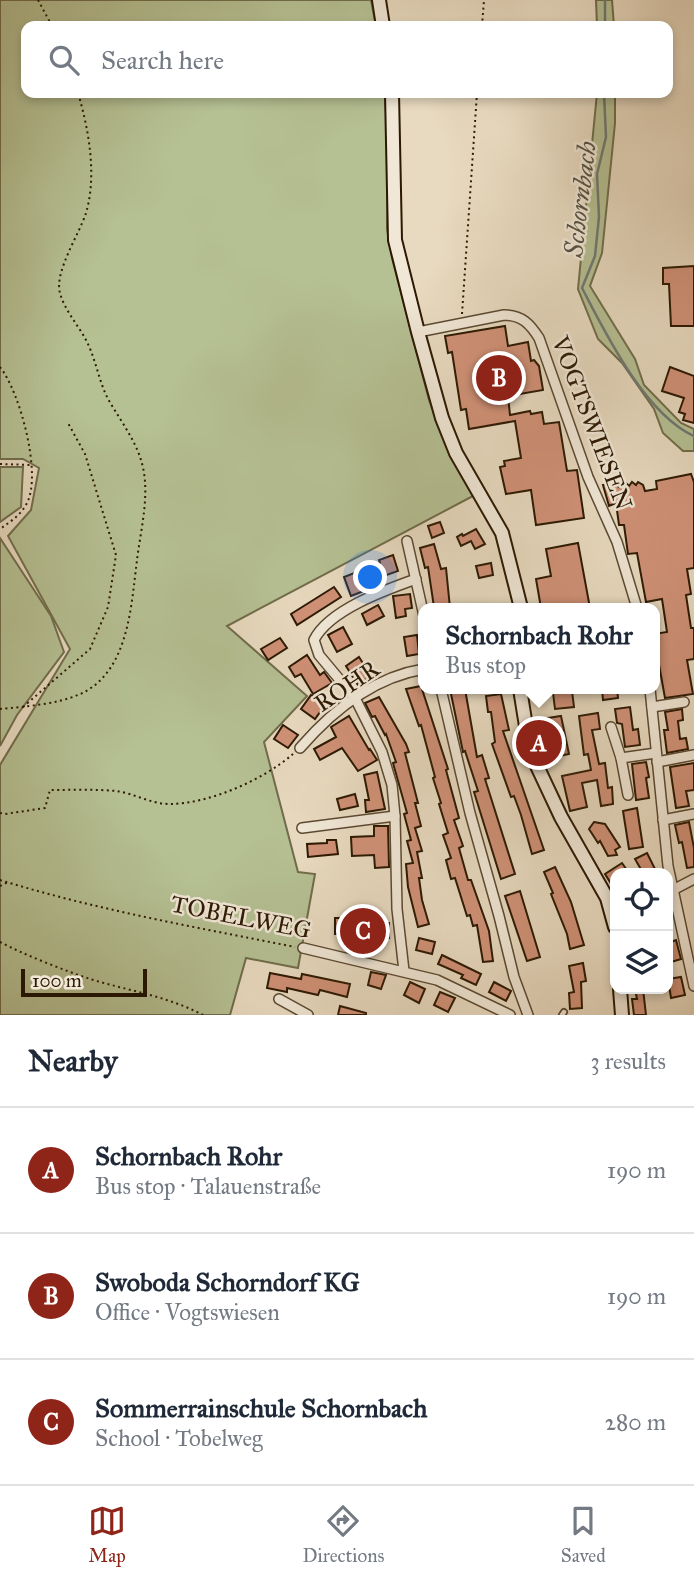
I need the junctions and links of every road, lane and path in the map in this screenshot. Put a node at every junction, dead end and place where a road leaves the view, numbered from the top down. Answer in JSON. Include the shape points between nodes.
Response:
{"nodes":[{"id":1,"x":38,"y":0,"type":"edge"},
{"id":2,"x":379,"y":0,"type":"edge"},
{"id":3,"x":484,"y":0,"type":"edge"},
{"id":4,"x":49,"y":21,"type":"edge"},
{"id":5,"x":382,"y":21,"type":"edge"},
{"id":6,"x":482,"y":21,"type":"edge"},
{"id":7,"x":79,"y":98,"type":"edge"},
{"id":8,"x":392,"y":98,"type":"edge"},
{"id":9,"x":477,"y":98,"type":"edge"},
{"id":10,"x":461,"y":322,"type":"junction"},
{"id":11,"x":418,"y":332,"type":"junction"},
{"id":12,"x":0,"y":368,"type":"edge"},
{"id":13,"x":68,"y":423,"type":"dead end"},
{"id":14,"x":0,"y":464,"type":"edge"},
{"id":15,"x":31,"y":465,"type":"junction"},
{"id":16,"x":0,"y":529,"type":"edge"},
{"id":17,"x":407,"y":541,"type":"dead end"},
{"id":18,"x":415,"y":579,"type":"junction"},
{"id":19,"x":421,"y":603,"type":"edge"},
{"id":20,"x":520,"y":603,"type":"edge"},
{"id":21,"x":635,"y":603,"type":"edge"},
{"id":22,"x":418,"y":671,"type":"edge"},
{"id":23,"x":442,"y":694,"type":"edge"},
{"id":24,"x":521,"y":694,"type":"edge"},
{"id":25,"x":651,"y":694,"type":"edge"},
{"id":26,"x":355,"y":698,"type":"junction"},
{"id":27,"x":684,"y":702,"type":"dead end"},
{"id":28,"x":652,"y":707,"type":"junction"},
{"id":29,"x":22,"y":708,"type":"junction"},
{"id":30,"x":0,"y":709,"type":"edge"},
{"id":31,"x":611,"y":727,"type":"dead end"},
{"id":32,"x":300,"y":748,"type":"joint"},
{"id":33,"x":694,"y":755,"type":"edge"},
{"id":34,"x":657,"y":757,"type":"junction"},
{"id":35,"x":621,"y":758,"type":"junction"},
{"id":36,"x":628,"y":795,"type":"dead end"},
{"id":37,"x":0,"y":813,"type":"edge"},
{"id":38,"x":694,"y":814,"type":"edge"},
{"id":39,"x":395,"y":816,"type":"junction"},
{"id":40,"x":663,"y":820,"type":"junction"},
{"id":41,"x":302,"y":828,"type":"dead end"},
{"id":42,"x":668,"y":868,"type":"edge"},
{"id":43,"x":694,"y":879,"type":"edge"},
{"id":44,"x":0,"y":880,"type":"edge"},
{"id":45,"x":8,"y":882,"type":"junction"},
{"id":46,"x":0,"y":886,"type":"edge"},
{"id":47,"x":673,"y":890,"type":"edge"},
{"id":48,"x":673,"y":903,"type":"edge"},
{"id":49,"x":610,"y":906,"type":"edge"},
{"id":50,"x":0,"y":942,"type":"edge"},
{"id":51,"x":303,"y":948,"type":"joint"},
{"id":52,"x":404,"y":971,"type":"junction"},
{"id":53,"x":694,"y":986,"type":"edge"},
{"id":54,"x":620,"y":994,"type":"edge"},
{"id":55,"x":279,"y":999,"type":"dead end"},
{"id":56,"x":203,"y":1015,"type":"edge"},
{"id":57,"x":307,"y":1015,"type":"edge"},
{"id":58,"x":510,"y":1015,"type":"edge"},
{"id":59,"x":528,"y":1015,"type":"edge"},
{"id":60,"x":622,"y":1015,"type":"edge"}],
"edges":[{"from":1,"to":4,"type":"path"},
{"from":2,"to":5,"type":"street"},
{"from":3,"to":6,"type":"path"},
{"from":7,"to":29,"type":"path","via":[[90,189],[59,293],[141,457],[147,481],[144,516],[127,630],[104,676],[79,695]]},
{"from":8,"to":11,"type":"street","via":[[396,240]]},
{"from":9,"to":10,"type":"path"},
{"from":10,"to":11,"type":"street","name":"VOGTSWIESEN"},
{"from":10,"to":21,"type":"street","name":"VOGTSWIESEN","via":[[514,315],[531,325],[540,338]]},
{"from":11,"to":20,"type":"street","via":[[456,453],[502,533]]},
{"from":12,"to":15,"type":"path","via":[[18,401]]},
{"from":13,"to":29,"type":"path","via":[[85,454],[116,555],[108,607],[90,649]]},
{"from":14,"to":15,"type":"path"},
{"from":15,"to":16,"type":"path","via":[[28,502]]},
{"from":17,"to":18,"type":"street"},
{"from":18,"to":19,"type":"street"},
{"from":18,"to":26,"type":"street","via":[[366,600],[320,628],[314,640],[319,655]]},
{"from":22,"to":26,"type":"street","name":"ROHR","via":[[384,680]]},
{"from":23,"to":59,"type":"street","via":[[470,813]]},
{"from":24,"to":49,"type":"street","via":[[530,751]]},
{"from":25,"to":28,"type":"street"},
{"from":26,"to":32,"type":"street","name":"ROHR"},
{"from":26,"to":39,"type":"street","via":[[382,752]]},
{"from":27,"to":28,"type":"street"},
{"from":28,"to":34,"type":"street"},
{"from":29,"to":30,"type":"path"},
{"from":31,"to":35,"type":"street"},
{"from":32,"to":37,"type":"path","via":[[254,780],[192,801],[167,804],[116,791],[50,790],[46,808]]},
{"from":33,"to":34,"type":"street"},
{"from":34,"to":35,"type":"street"},
{"from":34,"to":40,"type":"street"},
{"from":35,"to":36,"type":"street"},
{"from":38,"to":40,"type":"street"},
{"from":39,"to":41,"type":"street"},
{"from":39,"to":52,"type":"street"},
{"from":40,"to":42,"type":"street"},
{"from":43,"to":47,"type":"street"},
{"from":44,"to":45,"type":"path","name":"TOBELWEG"},
{"from":45,"to":46,"type":"path"},
{"from":45,"to":51,"type":"path","name":"TOBELWEG","via":[[151,920]]},
{"from":48,"to":53,"type":"street"},
{"from":50,"to":56,"type":"path","via":[[90,979],[163,997]]},
{"from":51,"to":52,"type":"street","name":"TOBELWEG"},
{"from":52,"to":58,"type":"street","name":"TOBELWEG","via":[[437,980]]},
{"from":54,"to":60,"type":"street"},
{"from":55,"to":57,"type":"street"}]}
